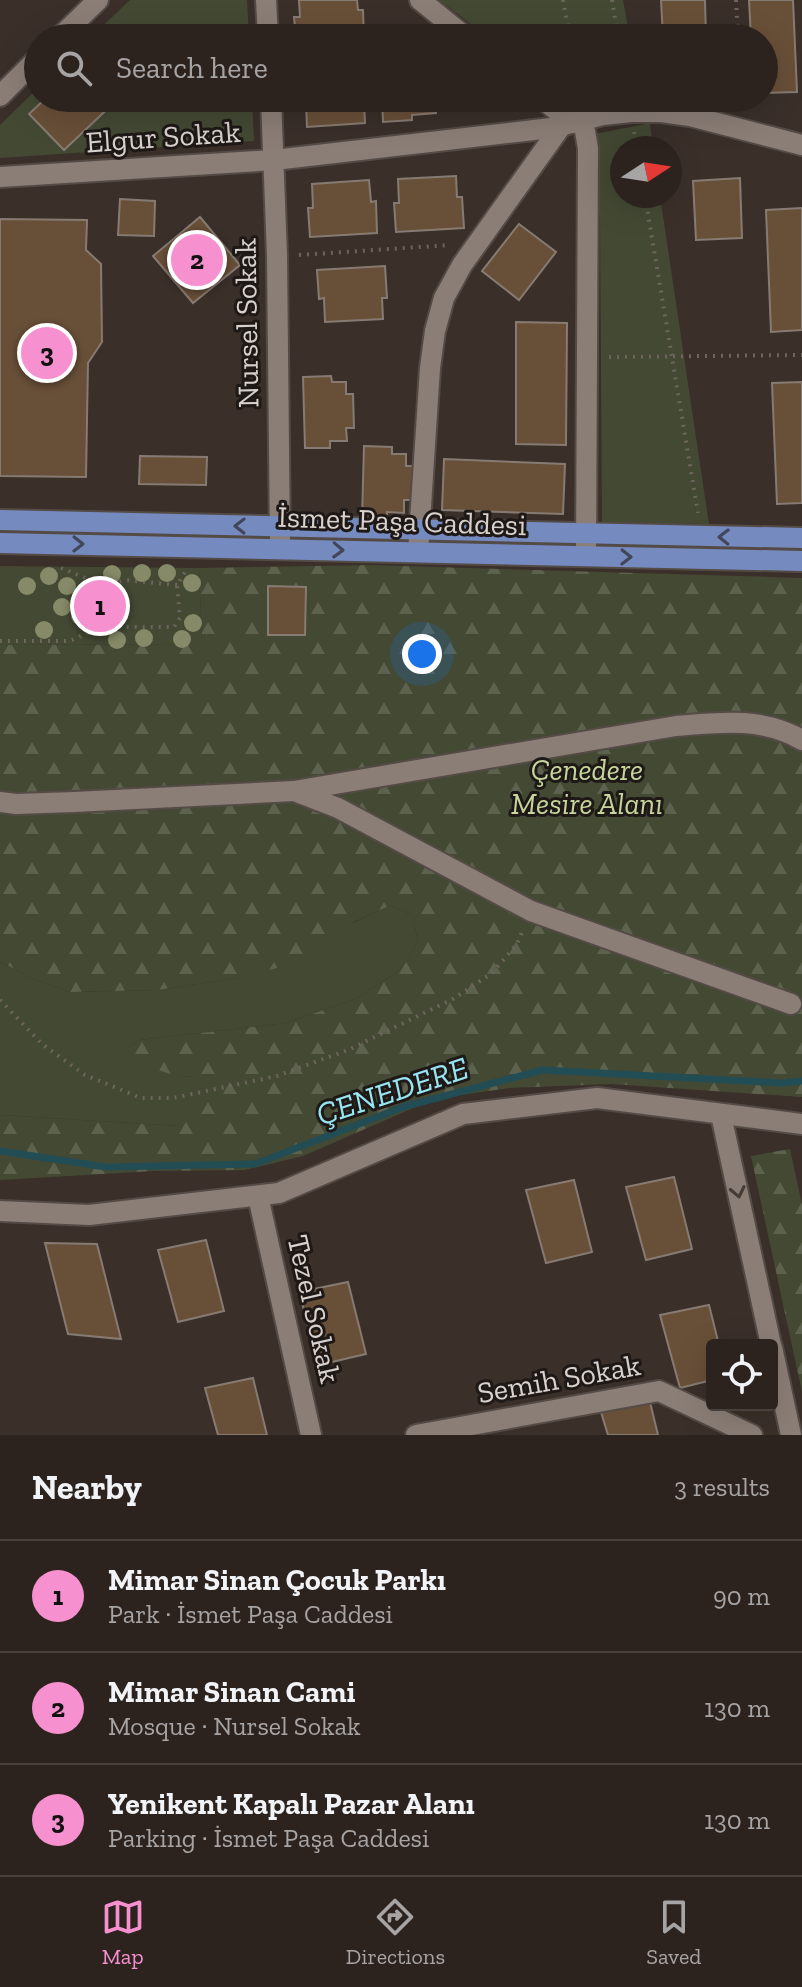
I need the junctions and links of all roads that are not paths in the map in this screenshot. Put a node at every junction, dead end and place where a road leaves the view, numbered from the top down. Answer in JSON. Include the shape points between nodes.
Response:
{"nodes":[{"id":1,"x":98,"y":0,"type":"edge"},
{"id":2,"x":266,"y":0,"type":"edge"},
{"id":3,"x":420,"y":0,"type":"edge"},
{"id":4,"x":73,"y":24,"type":"edge"},
{"id":5,"x":267,"y":24,"type":"edge"},
{"id":6,"x":450,"y":24,"type":"edge"},
{"id":7,"x":24,"y":72,"type":"edge"},
{"id":8,"x":0,"y":96,"type":"edge"},
{"id":9,"x":272,"y":112,"type":"edge"},
{"id":10,"x":558,"y":112,"type":"edge"},
{"id":11,"x":572,"y":123,"type":"junction"},
{"id":12,"x":802,"y":145,"type":"edge"},
{"id":13,"x":274,"y":160,"type":"junction"},
{"id":14,"x":0,"y":177,"type":"edge"},
{"id":15,"x":0,"y":520,"type":"edge"},
{"id":16,"x":419,"y":530,"type":"junction"},
{"id":17,"x":586,"y":534,"type":"junction"},
{"id":18,"x":280,"y":538,"type":"junction"},
{"id":19,"x":802,"y":538,"type":"edge"},
{"id":20,"x":0,"y":543,"type":"edge"},
{"id":21,"x":418,"y":552,"type":"junction"},
{"id":22,"x":586,"y":556,"type":"junction"},
{"id":23,"x":802,"y":561,"type":"edge"},
{"id":24,"x":802,"y":740,"type":"edge"},
{"id":25,"x":294,"y":791,"type":"junction"},
{"id":26,"x":0,"y":802,"type":"edge"},
{"id":27,"x":791,"y":1004,"type":"dead end"},
{"id":28,"x":721,"y":1115,"type":"junction"},
{"id":29,"x":802,"y":1124,"type":"edge"},
{"id":30,"x":258,"y":1196,"type":"junction"},
{"id":31,"x":0,"y":1211,"type":"edge"},
{"id":32,"x":770,"y":1339,"type":"edge"},
{"id":33,"x":778,"y":1374,"type":"edge"},
{"id":34,"x":311,"y":1435,"type":"edge"},
{"id":35,"x":416,"y":1435,"type":"edge"},
{"id":36,"x":752,"y":1435,"type":"edge"},
{"id":37,"x":791,"y":1435,"type":"edge"}],
"edges":[{"from":1,"to":4,"type":"street"},
{"from":2,"to":5,"type":"street"},
{"from":3,"to":6,"type":"street"},
{"from":7,"to":8,"type":"street"},
{"from":9,"to":13,"type":"street","name":"Nursel Sokak"},
{"from":10,"to":11,"type":"street"},
{"from":11,"to":12,"type":"street","name":"Elgur Sokak","via":[[661,112]]},
{"from":11,"to":13,"type":"street","name":"Elgur Sokak"},
{"from":11,"to":16,"type":"street","via":[[478,243],[444,298],[435,331]]},
{"from":11,"to":17,"type":"street","via":[[588,148]]},
{"from":13,"to":14,"type":"street","name":"Elgur Sokak"},
{"from":13,"to":18,"type":"street","name":"Nursel Sokak"},
{"from":18,"to":15,"type":"main road","name":"İsmet Paşa Caddesi","one_way":true},
{"from":16,"to":17,"type":"main road","name":"İsmet Paşa Caddesi"},
{"from":16,"to":18,"type":"main road","name":"İsmet Paşa Caddesi"},
{"from":16,"to":21,"type":"street"},
{"from":19,"to":17,"type":"main road","name":"İsmet Paşa Caddesi","one_way":true},
{"from":17,"to":22,"type":"street"},
{"from":20,"to":18,"type":"main road","name":"İsmet Paşa Caddesi","one_way":true},
{"from":18,"to":21,"type":"main road","name":"İsmet Paşa Caddesi","one_way":true},
{"from":21,"to":22,"type":"main road","name":"İsmet Paşa Caddesi"},
{"from":22,"to":23,"type":"main road","name":"İsmet Paşa Caddesi","one_way":true},
{"from":24,"to":25,"type":"street","via":[[752,722],[676,726]]},
{"from":25,"to":26,"type":"street"},
{"from":25,"to":27,"type":"street","via":[[338,808],[531,911]]},
{"from":28,"to":29,"type":"street"},
{"from":28,"to":30,"type":"street","via":[[597,1098],[463,1114],[279,1193]]},
{"from":28,"to":32,"type":"street","one_way":true},
{"from":30,"to":31,"type":"street","via":[[89,1215]]},
{"from":30,"to":34,"type":"street","name":"Tezel Sokak"},
{"from":33,"to":37,"type":"street"},
{"from":35,"to":36,"type":"street","name":"Semih Sokak","via":[[659,1391]]}]}
